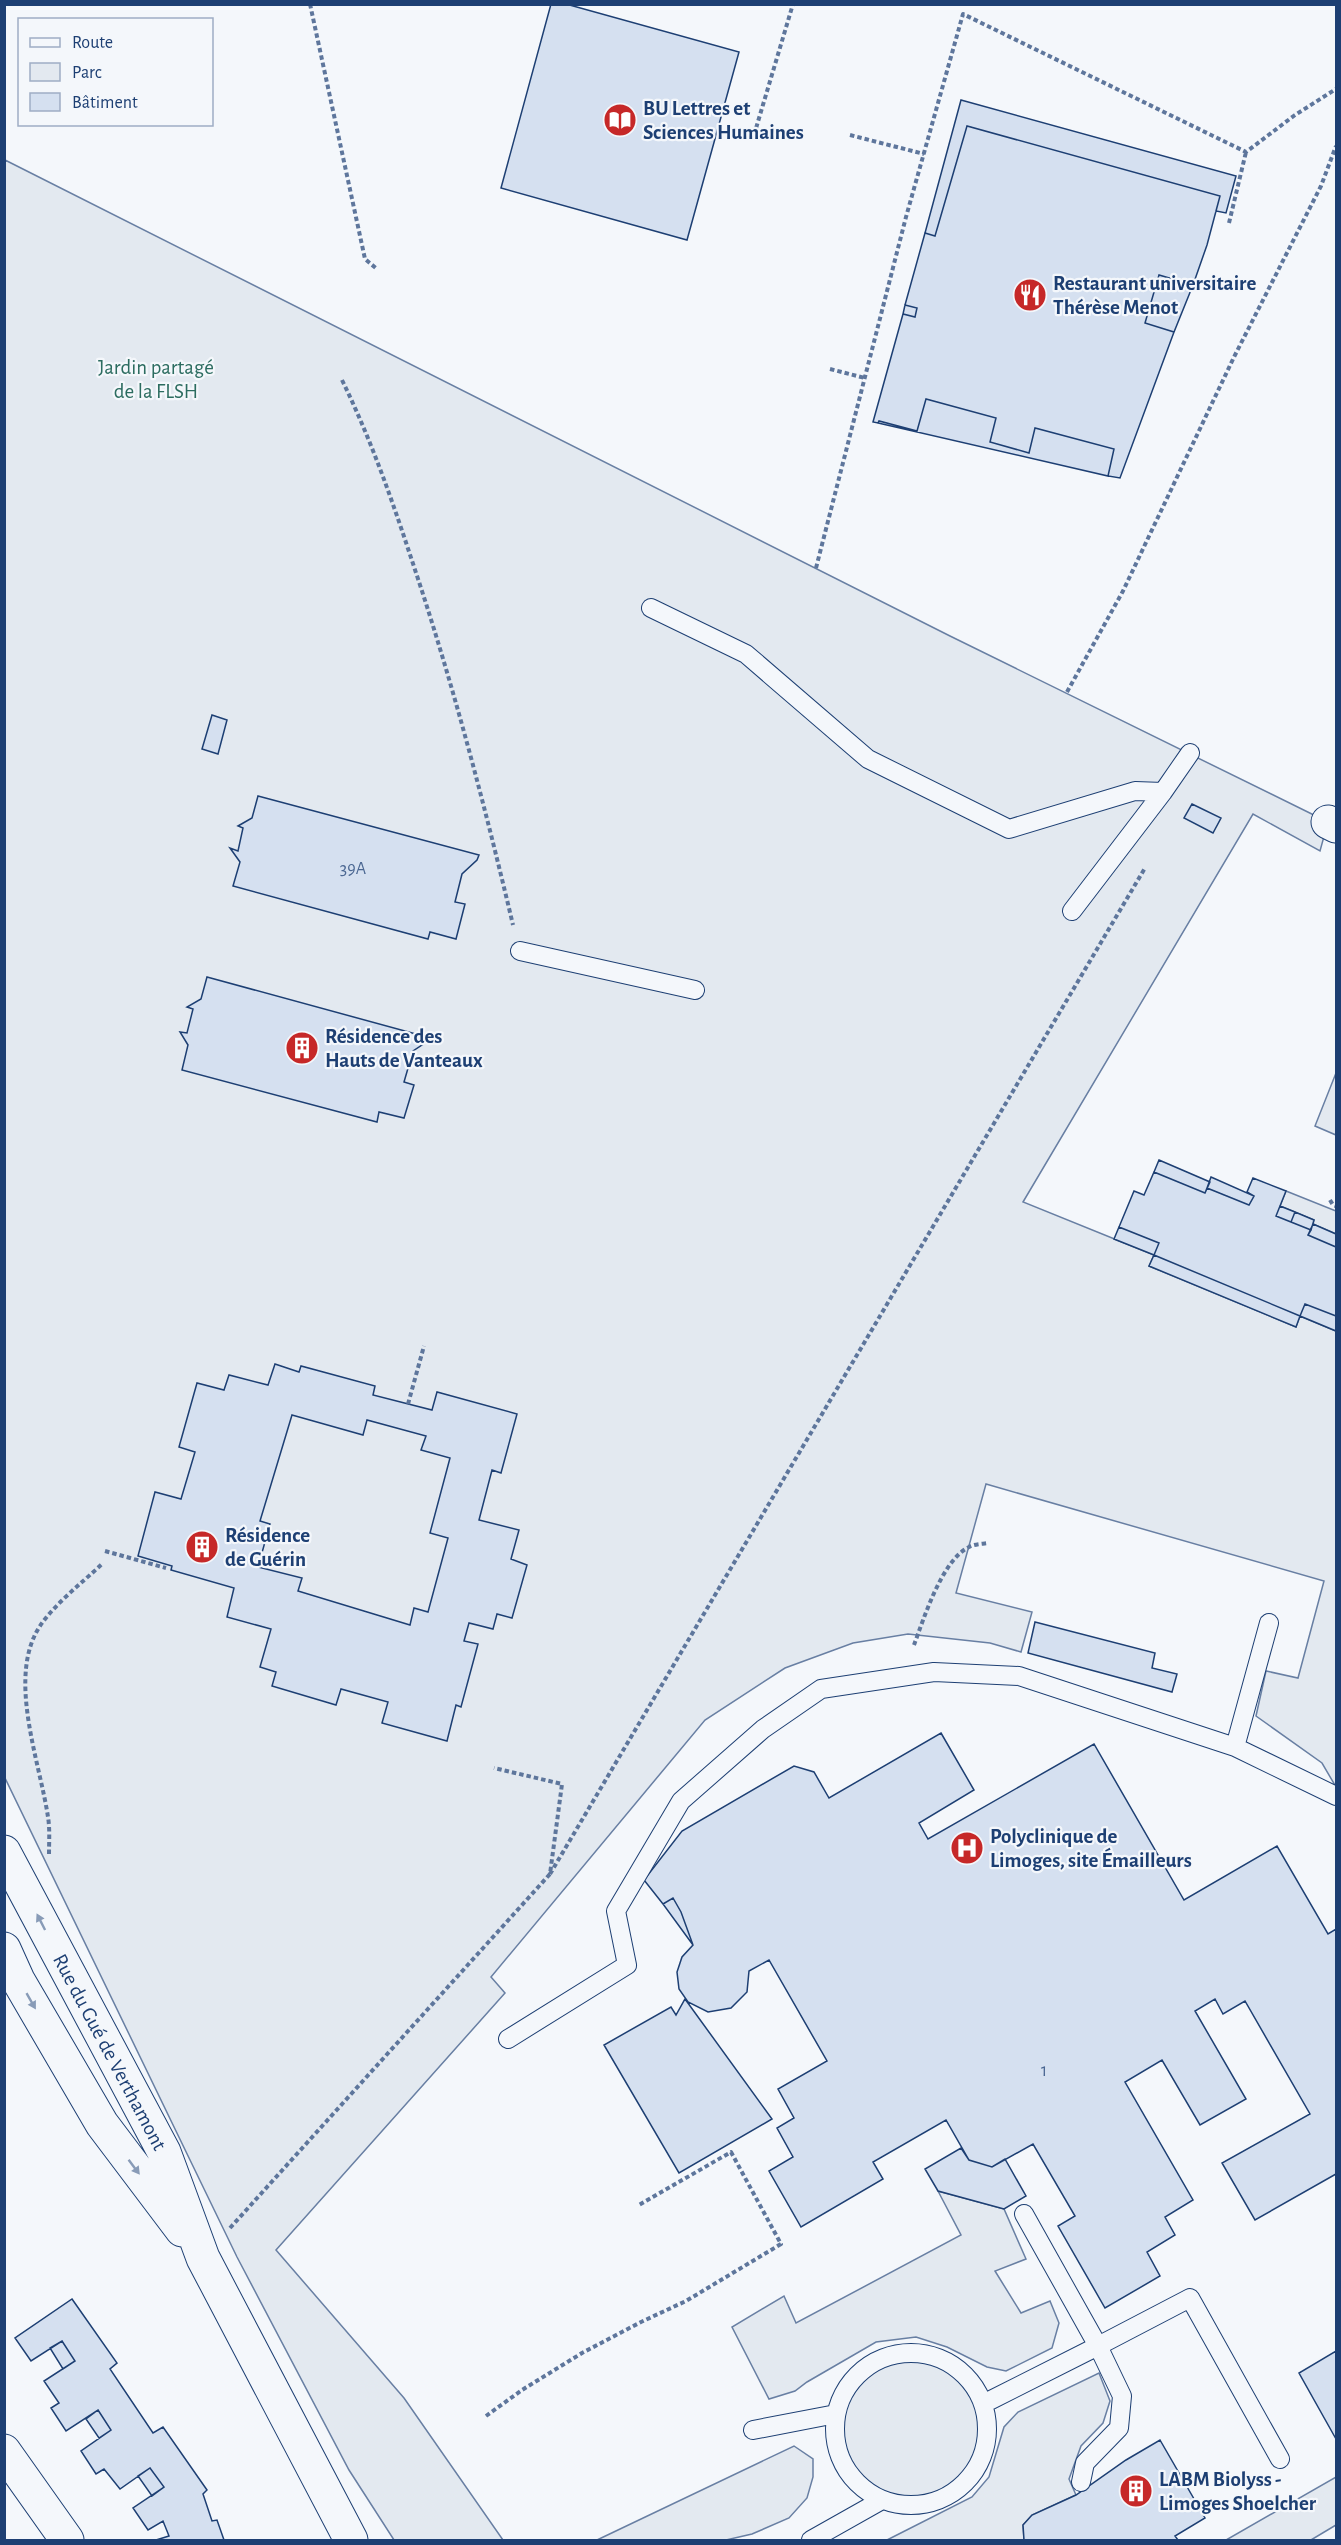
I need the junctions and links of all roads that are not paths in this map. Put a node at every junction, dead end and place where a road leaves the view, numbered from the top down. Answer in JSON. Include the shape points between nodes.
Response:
{"nodes":[{"id":1,"x":651,"y":608,"type":"dead end"},
{"id":2,"x":1190,"y":753,"type":"dead end"},
{"id":3,"x":1162,"y":792,"type":"junction"},
{"id":4,"x":1072,"y":911,"type":"dead end"},
{"id":5,"x":520,"y":951,"type":"road end"},
{"id":6,"x":695,"y":990,"type":"dead end"},
{"id":7,"x":1269,"y":1623,"type":"dead end"},
{"id":8,"x":1235,"y":1747,"type":"junction"},
{"id":9,"x":1336,"y":1796,"type":"edge"},
{"id":10,"x":4,"y":1852,"type":"edge"},
{"id":11,"x":4,"y":1949,"type":"edge"},
{"id":12,"x":508,"y":2040,"type":"dead end"},
{"id":13,"x":1024,"y":2214,"type":"dead end"},
{"id":14,"x":203,"y":2258,"type":"junction"},
{"id":15,"x":1098,"y":2346,"type":"junction"},
{"id":16,"x":983,"y":2404,"type":"junction"},
{"id":17,"x":836,"y":2414,"type":"junction"},
{"id":18,"x":753,"y":2430,"type":"dead end"},
{"id":19,"x":4,"y":2451,"type":"edge"},
{"id":20,"x":1280,"y":2459,"type":"dead end"},
{"id":21,"x":1081,"y":2482,"type":"dead end"},
{"id":22,"x":882,"y":2500,"type":"junction"},
{"id":23,"x":67,"y":2541,"type":"edge"},
{"id":24,"x":351,"y":2541,"type":"edge"},
{"id":25,"x":810,"y":2541,"type":"edge"}],
"edges":[{"from":1,"to":3,"type":"lane","via":[[746,654],[868,759],[1009,829],[1135,791]]},
{"from":2,"to":3,"type":"lane"},
{"from":3,"to":4,"type":"lane"},
{"from":5,"to":6,"type":"lane"},
{"from":7,"to":8,"type":"lane"},
{"from":8,"to":9,"type":"lane"},
{"from":8,"to":12,"type":"lane","via":[[1019,1676],[934,1672],[821,1689],[763,1729],[681,1801],[616,1911],[627,1965]]},
{"from":14,"to":10,"type":"main road","name":"Rue du Gué de Verthamont","one_way":true,"via":[[164,2152]]},
{"from":11,"to":14,"type":"main road","name":"Rue du Gué de Verthamont","one_way":true,"via":[[102,2124]]},
{"from":13,"to":15,"type":"lane"},
{"from":14,"to":24,"type":"main road","name":"Rue du Gué de Verthamont"},
{"from":15,"to":16,"type":"lane"},
{"from":15,"to":20,"type":"lane","via":[[1190,2298]]},
{"from":15,"to":21,"type":"lane","via":[[1122,2396],[1119,2428],[1085,2463]]},
{"from":16,"to":17,"type":"lane","via":[[971,2381],[951,2363],[928,2354],[903,2352],[880,2359],[860,2372]]},
{"from":16,"to":22,"type":"lane","via":[[986,2444],[967,2480],[933,2502],[907,2505]]},
{"from":17,"to":18,"type":"lane"},
{"from":17,"to":22,"type":"lane","via":[[835,2439],[843,2464],[859,2485]]},
{"from":19,"to":23,"type":"main road"},
{"from":22,"to":25,"type":"lane"}]}
